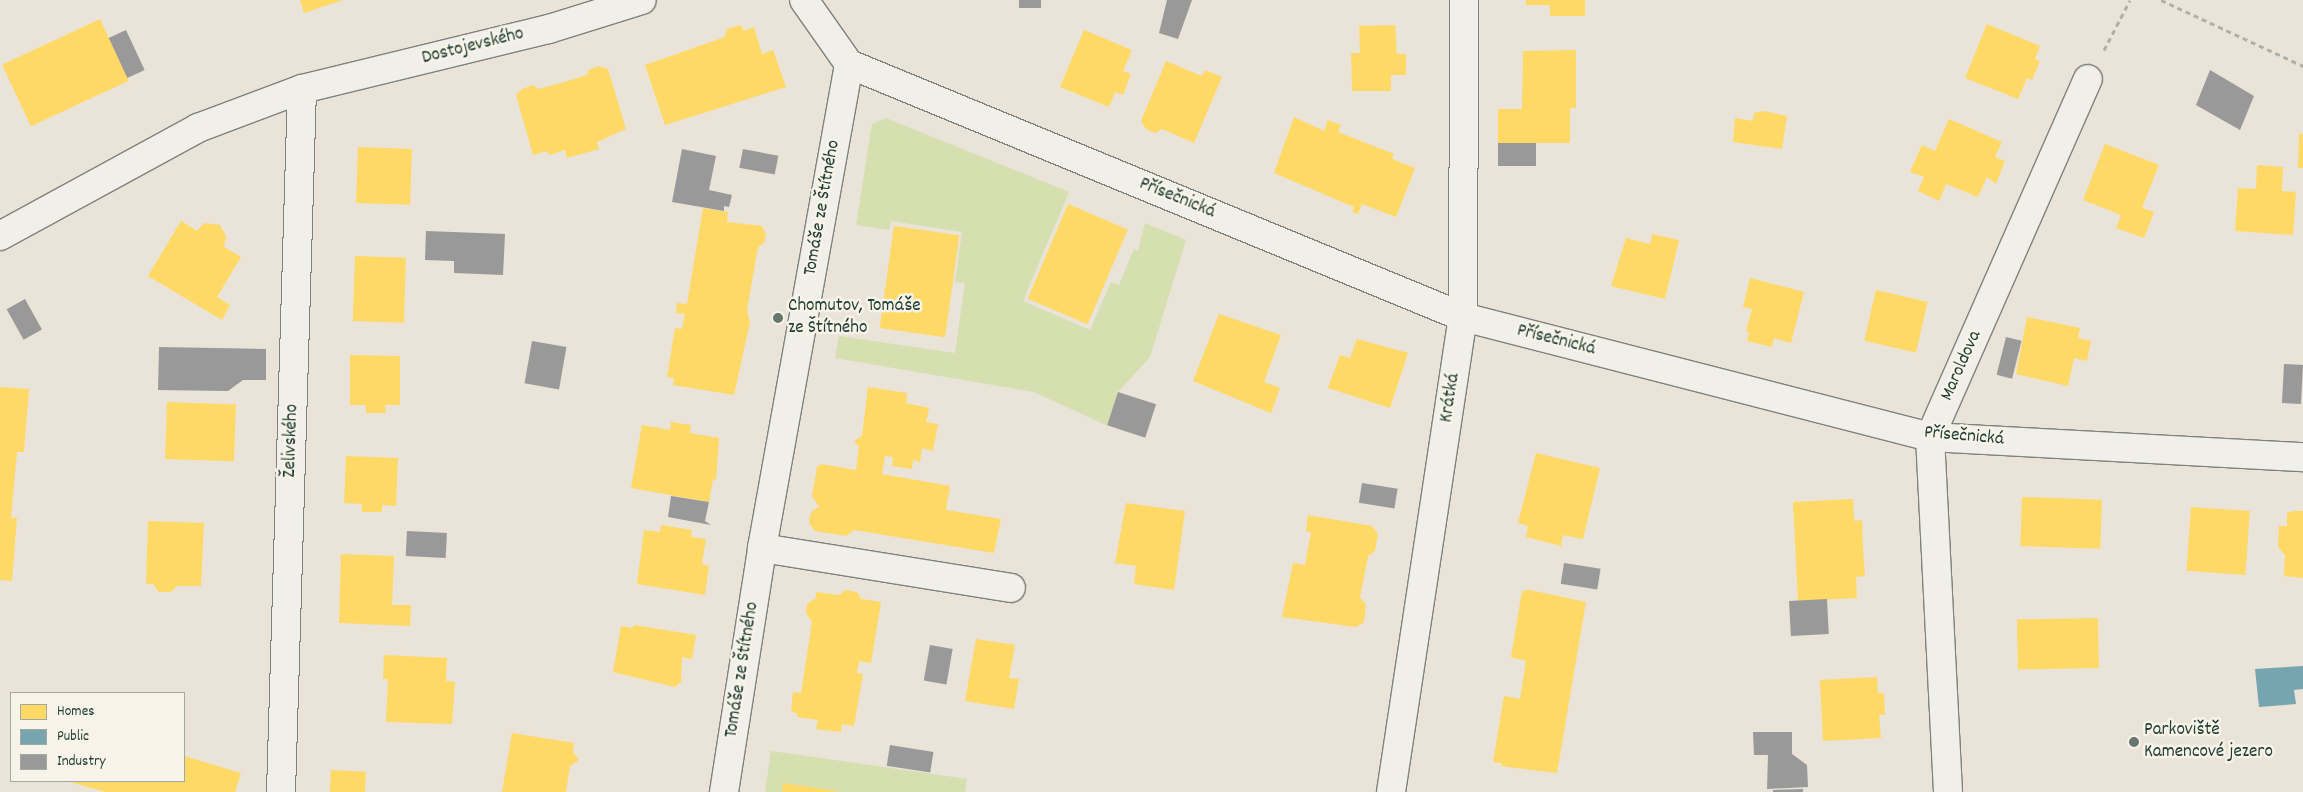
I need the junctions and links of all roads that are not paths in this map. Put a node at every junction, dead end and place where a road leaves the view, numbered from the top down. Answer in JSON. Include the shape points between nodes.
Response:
{"nodes":[{"id":1,"x":642,"y":0,"type":"edge"},
{"id":2,"x":804,"y":0,"type":"edge"},
{"id":3,"x":1464,"y":0,"type":"edge"},
{"id":4,"x":849,"y":64,"type":"junction"},
{"id":5,"x":2088,"y":79,"type":"road end"},
{"id":6,"x":302,"y":89,"type":"junction"},
{"id":7,"x":0,"y":236,"type":"edge"},
{"id":8,"x":1463,"y":317,"type":"junction"},
{"id":9,"x":1930,"y":437,"type":"junction"},
{"id":10,"x":2303,"y":457,"type":"edge"},
{"id":11,"x":762,"y":548,"type":"junction"},
{"id":12,"x":1011,"y":588,"type":"dead end"},
{"id":13,"x":281,"y":792,"type":"edge"},
{"id":14,"x":724,"y":792,"type":"edge"},
{"id":15,"x":1391,"y":792,"type":"edge"},
{"id":16,"x":1948,"y":792,"type":"edge"}],
"edges":[{"from":1,"to":6,"type":"street","name":"Dostojevského","via":[[549,29]]},
{"from":2,"to":4,"type":"street"},
{"from":3,"to":8,"type":"street","name":"Krátká"},
{"from":4,"to":8,"type":"street","name":"Přísečnická"},
{"from":4,"to":11,"type":"street","name":"Tomáše ze Štítného"},
{"from":5,"to":9,"type":"street","name":"Maroldova"},
{"from":6,"to":7,"type":"street","name":"Dostojevského","via":[[198,128]]},
{"from":6,"to":13,"type":"street","name":"Želivského"},
{"from":8,"to":9,"type":"street","name":"Přísečnická"},
{"from":8,"to":15,"type":"street","name":"Krátká"},
{"from":9,"to":10,"type":"street","name":"Přísečnická"},
{"from":9,"to":16,"type":"street","name":"Maroldova"},
{"from":11,"to":12,"type":"street"},
{"from":11,"to":14,"type":"street","name":"Tomáše ze Štítného"}]}
